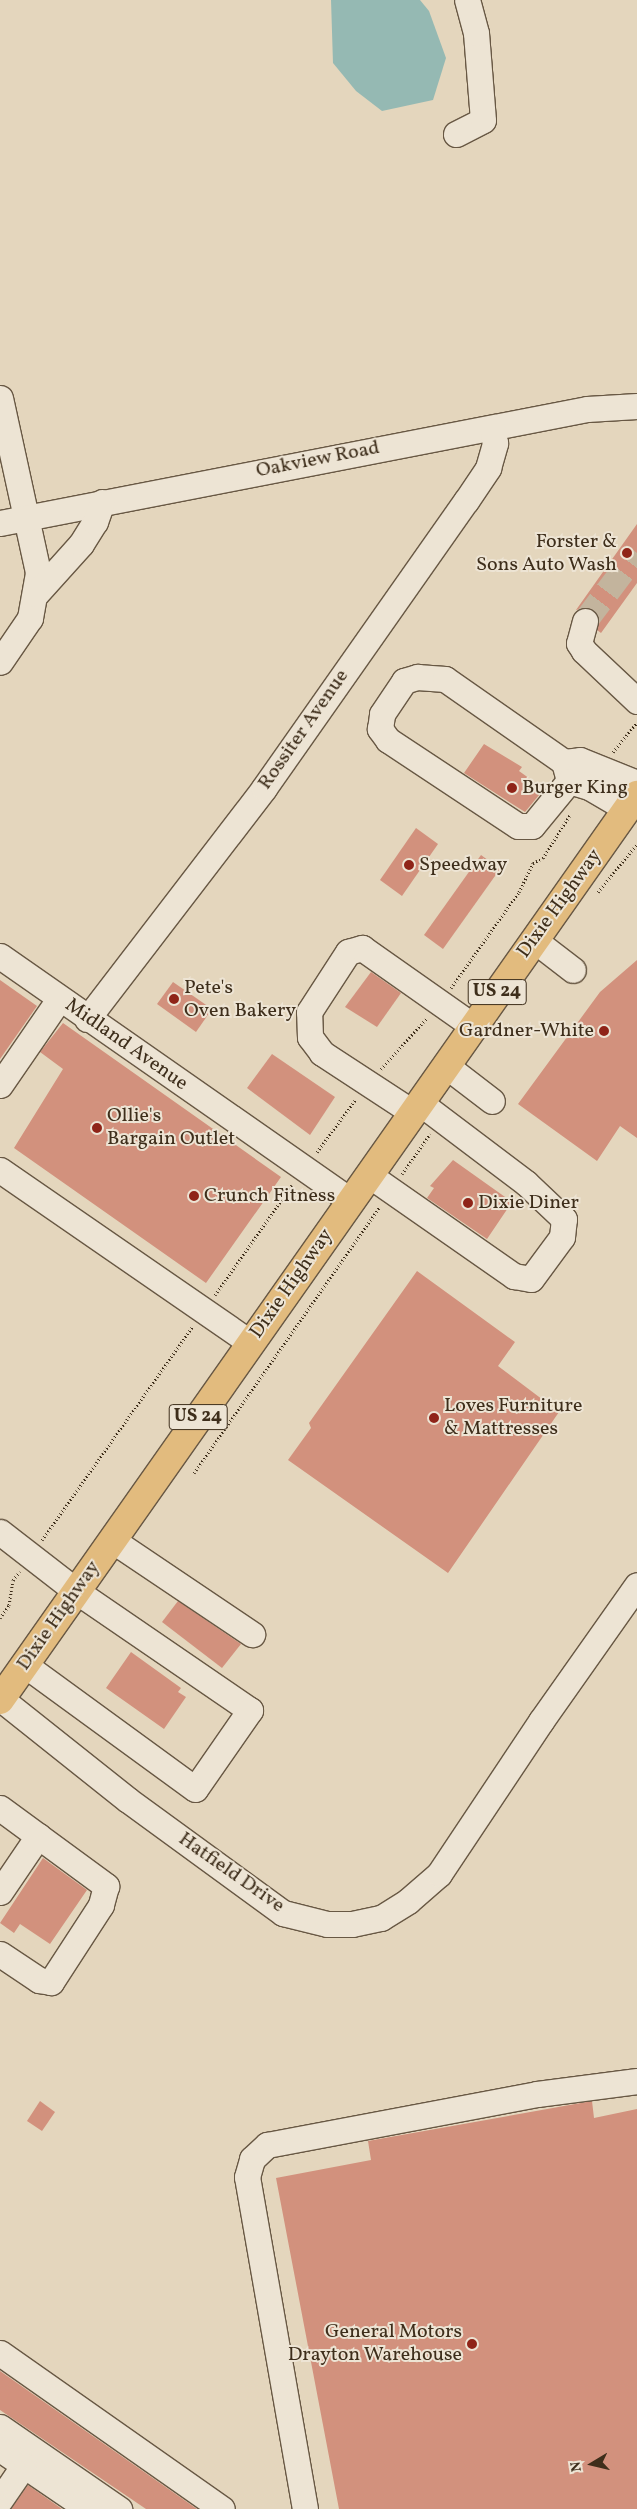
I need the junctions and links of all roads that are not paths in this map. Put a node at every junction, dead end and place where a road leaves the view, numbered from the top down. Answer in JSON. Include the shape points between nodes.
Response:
{"nodes":[{"id":1,"x":467,"y":0,"type":"edge"},
{"id":2,"x":456,"y":134,"type":"dead end"},
{"id":3,"x":0,"y":398,"type":"edge"},
{"id":4,"x":637,"y":406,"type":"edge"},
{"id":5,"x":492,"y":428,"type":"junction"},
{"id":6,"x":102,"y":502,"type":"junction"},
{"id":7,"x":25,"y":518,"type":"junction"},
{"id":8,"x":0,"y":524,"type":"edge"},
{"id":9,"x":36,"y":594,"type":"junction"},
{"id":10,"x":585,"y":620,"type":"tunnel mouth"},
{"id":11,"x":0,"y":662,"type":"edge"},
{"id":12,"x":637,"y":701,"type":"edge"},
{"id":13,"x":580,"y":775,"type":"junction"},
{"id":14,"x":637,"y":783,"type":"edge"},
{"id":15,"x":634,"y":810,"type":"edge"},
{"id":16,"x":534,"y":940,"type":"junction"},
{"id":17,"x":0,"y":956,"type":"edge"},
{"id":18,"x":572,"y":970,"type":"dead end"},
{"id":19,"x":59,"y":999,"type":"junction"},
{"id":20,"x":87,"y":1019,"type":"junction"},
{"id":21,"x":473,"y":1026,"type":"junction"},
{"id":22,"x":445,"y":1065,"type":"junction"},
{"id":23,"x":0,"y":1085,"type":"edge"},
{"id":24,"x":492,"y":1101,"type":"dead end"},
{"id":25,"x":415,"y":1107,"type":"junction"},
{"id":26,"x":0,"y":1170,"type":"edge"},
{"id":27,"x":368,"y":1175,"type":"junction"},
{"id":28,"x":351,"y":1201,"type":"junction"},
{"id":29,"x":251,"y":1343,"type":"junction"},
{"id":30,"x":0,"y":1532,"type":"edge"},
{"id":31,"x":112,"y":1540,"type":"junction"},
{"id":32,"x":637,"y":1585,"type":"edge"},
{"id":33,"x":76,"y":1591,"type":"junction"},
{"id":34,"x":252,"y":1634,"type":"dead end"},
{"id":35,"x":25,"y":1665,"type":"junction"},
{"id":36,"x":1,"y":1700,"type":"edge"},
{"id":37,"x":0,"y":1808,"type":"edge"},
{"id":38,"x":38,"y":1836,"type":"junction"},
{"id":39,"x":0,"y":1892,"type":"edge"},
{"id":40,"x":0,"y":1954,"type":"edge"},
{"id":41,"x":637,"y":2081,"type":"edge"},
{"id":42,"x":0,"y":2353,"type":"edge"},
{"id":43,"x":0,"y":2427,"type":"edge"},
{"id":44,"x":0,"y":2449,"type":"edge"},
{"id":45,"x":24,"y":2466,"type":"junction"},
{"id":46,"x":0,"y":2500,"type":"edge"},
{"id":47,"x":58,"y":2501,"type":"edge"},
{"id":48,"x":88,"y":2509,"type":"edge"},
{"id":49,"x":120,"y":2509,"type":"edge"},
{"id":50,"x":222,"y":2509,"type":"edge"},
{"id":51,"x":305,"y":2509,"type":"edge"}],
"edges":[{"from":1,"to":2,"type":"street","via":[[476,33],[483,120]]},
{"from":3,"to":7,"type":"street"},
{"from":4,"to":5,"type":"street","name":"Oakview Road","via":[[587,409]]},
{"from":5,"to":6,"type":"street","name":"Oakview Road"},
{"from":5,"to":20,"type":"street","name":"Rossiter Avenue","via":[[495,443],[488,468],[466,502],[264,788]]},
{"from":6,"to":7,"type":"street","name":"Oakview Road"},
{"from":6,"to":9,"type":"street","via":[[95,522],[81,544]]},
{"from":7,"to":8,"type":"street","name":"Oakview Road"},
{"from":7,"to":9,"type":"street","via":[[38,572]]},
{"from":9,"to":11,"type":"street","via":[[30,618]]},
{"from":10,"to":12,"type":"street","via":[[580,643],[584,651]]},
{"from":13,"to":13,"type":"street","via":[[532,826],[518,826],[388,740],[380,729],[382,714],[404,681],[417,677],[445,679]]},
{"from":13,"to":14,"type":"street"},
{"from":13,"to":15,"type":"street"},
{"from":15,"to":16,"type":"main road","name":"Dixie Highway","number":"US 24","via":[[603,874],[568,893]]},
{"from":16,"to":18,"type":"street"},
{"from":16,"to":21,"type":"main road","name":"Dixie Highway","number":"US 24"},
{"from":17,"to":19,"type":"street","name":"Midland Avenue"},
{"from":19,"to":20,"type":"street","name":"Midland Avenue"},
{"from":19,"to":23,"type":"street"},
{"from":20,"to":28,"type":"street","name":"Midland Avenue"},
{"from":21,"to":22,"type":"main road","name":"Dixie Highway","number":"US 24"},
{"from":21,"to":25,"type":"street","via":[[362,948],[348,952],[309,1012],[310,1037],[322,1053],[373,1087]]},
{"from":22,"to":24,"type":"street"},
{"from":22,"to":25,"type":"main road","name":"Dixie Highway","number":"US 24"},
{"from":25,"to":27,"type":"main road","name":"Dixie Highway","number":"US 24"},
{"from":25,"to":27,"type":"street","via":[[526,1182],[564,1219],[562,1237],[531,1279],[514,1276]]},
{"from":26,"to":29,"type":"street"},
{"from":27,"to":28,"type":"main road","name":"Dixie Highway","number":"US 24"},
{"from":28,"to":29,"type":"main road","name":"Dixie Highway","number":"US 24"},
{"from":29,"to":31,"type":"main road","name":"Dixie Highway","number":"US 24"},
{"from":30,"to":33,"type":"street"},
{"from":31,"to":33,"type":"main road","name":"Dixie Highway","number":"US 24"},
{"from":31,"to":34,"type":"street"},
{"from":32,"to":36,"type":"street","name":"Hatfield Drive","via":[[439,1874],[408,1901],[381,1918],[352,1924],[327,1924],[283,1913],[128,1800]]},
{"from":33,"to":35,"type":"main road","name":"Dixie Highway","number":"US 24"},
{"from":33,"to":35,"type":"street","via":[[250,1710],[194,1789]]},
{"from":35,"to":36,"type":"main road","name":"Dixie Highway","number":"US 24"},
{"from":37,"to":38,"type":"street"},
{"from":38,"to":39,"type":"street"},
{"from":38,"to":40,"type":"street","via":[[106,1886],[105,1897],[51,1982],[39,1980]]},
{"from":41,"to":51,"type":"street","via":[[537,2094],[267,2145],[252,2159],[247,2177]]},
{"from":42,"to":50,"type":"street"},
{"from":43,"to":49,"type":"street"},
{"from":44,"to":45,"type":"street"},
{"from":45,"to":46,"type":"street"},
{"from":45,"to":47,"type":"street"},
{"from":47,"to":48,"type":"street"}]}
